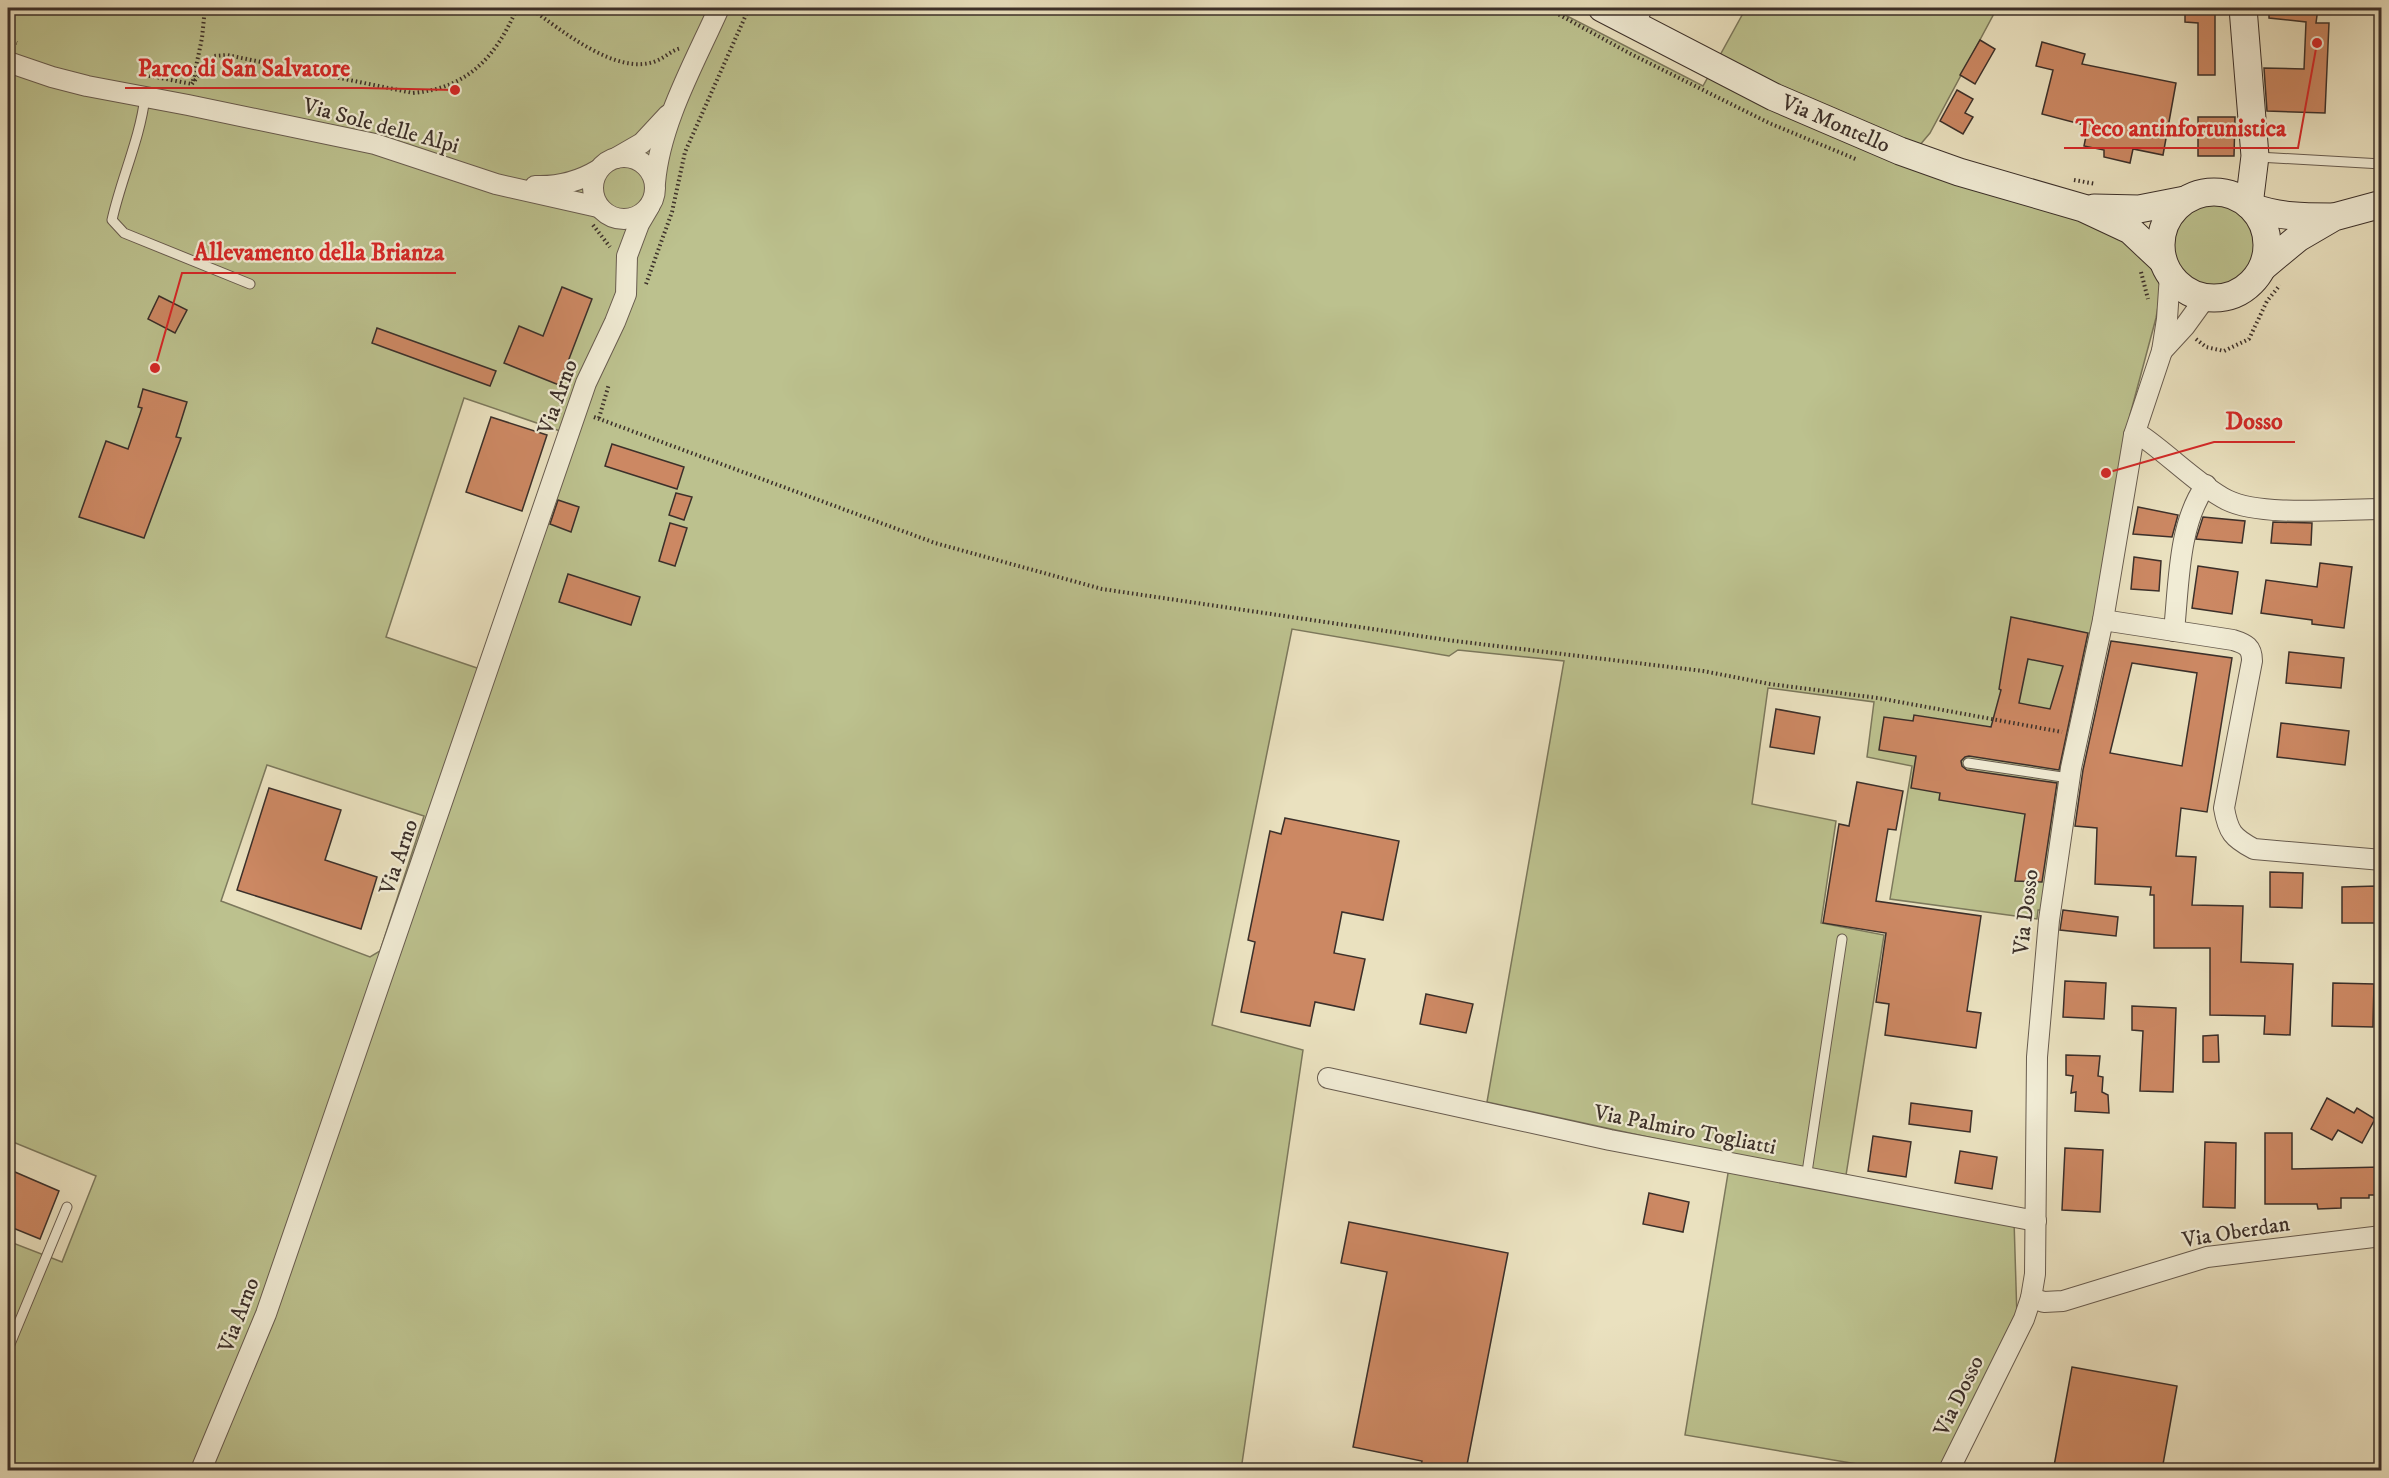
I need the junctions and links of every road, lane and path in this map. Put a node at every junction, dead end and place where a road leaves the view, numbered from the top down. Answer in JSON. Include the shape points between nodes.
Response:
{"nodes":[{"id":1,"x":205,"y":8,"type":"edge"},
{"id":2,"x":517,"y":8,"type":"edge"},
{"id":3,"x":530,"y":8,"type":"edge"},
{"id":4,"x":719,"y":8,"type":"edge"},
{"id":5,"x":749,"y":8,"type":"edge"},
{"id":6,"x":1602,"y":8,"type":"edge"},
{"id":7,"x":2243,"y":8,"type":"edge"},
{"id":8,"x":1638,"y":16,"type":"edge"},
{"id":9,"x":8,"y":40,"type":"edge"},
{"id":10,"x":18,"y":44,"type":"dead end"},
{"id":11,"x":686,"y":47,"type":"dead end"},
{"id":12,"x":8,"y":62,"type":"edge"},
{"id":13,"x":135,"y":74,"type":"dead end"},
{"id":14,"x":192,"y":84,"type":"junction"},
{"id":15,"x":145,"y":97,"type":"junction"},
{"id":16,"x":679,"y":100,"type":"junction"},
{"id":17,"x":2254,"y":156,"type":"junction"},
{"id":18,"x":616,"y":158,"type":"junction"},
{"id":19,"x":2382,"y":164,"type":"edge"},
{"id":20,"x":598,"y":170,"type":"junction"},
{"id":21,"x":2072,"y":179,"type":"dead end"},
{"id":22,"x":655,"y":183,"type":"junction"},
{"id":23,"x":496,"y":184,"type":"junction"},
{"id":24,"x":2101,"y":185,"type":"dead end"},
{"id":25,"x":2223,"y":192,"type":"junction"},
{"id":26,"x":2185,"y":200,"type":"junction"},
{"id":27,"x":2382,"y":204,"type":"edge"},
{"id":28,"x":2250,"y":206,"type":"junction"},
{"id":29,"x":649,"y":207,"type":"junction"},
{"id":30,"x":2083,"y":207,"type":"junction"},
{"id":31,"x":599,"y":215,"type":"junction"},
{"id":32,"x":2334,"y":217,"type":"junction"},
{"id":33,"x":620,"y":255,"type":"junction"},
{"id":34,"x":655,"y":257,"type":"dead end"},
{"id":35,"x":2263,"y":267,"type":"junction"},
{"id":36,"x":2167,"y":268,"type":"junction"},
{"id":37,"x":250,"y":284,"type":"dead end"},
{"id":38,"x":2206,"y":297,"type":"junction"},
{"id":39,"x":2162,"y":351,"type":"junction"},
{"id":40,"x":599,"y":418,"type":"dead end"},
{"id":41,"x":2134,"y":435,"type":"junction"},
{"id":42,"x":2206,"y":485,"type":"junction"},
{"id":43,"x":2382,"y":509,"type":"edge"},
{"id":44,"x":2103,"y":620,"type":"junction"},
{"id":45,"x":2174,"y":631,"type":"junction"},
{"id":46,"x":2078,"y":735,"type":"junction"},
{"id":47,"x":1968,"y":763,"type":"dead end"},
{"id":48,"x":2069,"y":778,"type":"junction"},
{"id":49,"x":2382,"y":860,"type":"edge"},
{"id":50,"x":1842,"y":939,"type":"dead end"},
{"id":51,"x":1328,"y":1078,"type":"dead end"},
{"id":52,"x":1806,"y":1179,"type":"junction"},
{"id":53,"x":67,"y":1208,"type":"dead end"},
{"id":54,"x":2036,"y":1221,"type":"junction"},
{"id":55,"x":2382,"y":1236,"type":"edge"},
{"id":56,"x":2031,"y":1298,"type":"junction"},
{"id":57,"x":8,"y":1349,"type":"edge"},
{"id":58,"x":201,"y":1470,"type":"edge"},
{"id":59,"x":1948,"y":1470,"type":"edge"}],
"edges":[{"from":1,"to":14,"type":"path"},
{"from":2,"to":14,"type":"path","via":[[501,40],[482,64],[458,82],[434,91],[413,93],[227,55],[214,56]]},
{"from":3,"to":11,"type":"path","via":[[582,44],[612,59],[656,61],[672,50]]},
{"from":4,"to":16,"type":"street"},
{"from":5,"to":34,"type":"path","via":[[685,152],[672,212]]},
{"from":6,"to":8,"type":"street","name":"Via Montello"},
{"from":7,"to":17,"type":"street"},
{"from":8,"to":30,"type":"street","name":"Via Montello","via":[[1774,97],[1900,151]]},
{"from":9,"to":10,"type":"path"},
{"from":12,"to":15,"type":"street","name":"Via Sole delle Alpi","via":[[87,86]]},
{"from":13,"to":14,"type":"path"},
{"from":15,"to":23,"type":"street","name":"Via Sole delle Alpi","via":[[375,144]]},
{"from":15,"to":37,"type":"lane","via":[[112,220],[124,233]]},
{"from":16,"to":18,"type":"street","via":[[642,143]]},
{"from":16,"to":22,"type":"street","via":[[660,151]]},
{"from":17,"to":19,"type":"lane"},
{"from":17,"to":25,"type":"street"},
{"from":17,"to":28,"type":"street"},
{"from":18,"to":20,"type":"street"},
{"from":18,"to":22,"type":"street","via":[[641,162]]},
{"from":20,"to":23,"type":"street","via":[[564,185]]},
{"from":20,"to":31,"type":"street","via":[[592,188]]},
{"from":21,"to":24,"type":"path"},
{"from":22,"to":29,"type":"street","via":[[656,192]]},
{"from":23,"to":31,"type":"street"},
{"from":25,"to":26,"type":"street","via":[[2197,194]]},
{"from":25,"to":28,"type":"street"},
{"from":26,"to":30,"type":"street","name":"Via Montello","via":[[2139,209]]},
{"from":26,"to":36,"type":"street","via":[[2163,227],[2160,244]]},
{"from":27,"to":32,"type":"street"},
{"from":28,"to":32,"type":"street","via":[[2290,217]]},
{"from":28,"to":35,"type":"street","via":[[2262,220],[2267,236]]},
{"from":29,"to":31,"type":"street","via":[[632,219]]},
{"from":29,"to":33,"type":"street","name":"Via Arno"},
{"from":30,"to":36,"type":"street","name":"Via Montello","via":[[2130,230]]},
{"from":31,"to":33,"type":"street","name":"Via Arno"},
{"from":31,"to":33,"type":"path","via":[[609,245]]},
{"from":32,"to":35,"type":"street","via":[[2298,238]]},
{"from":33,"to":58,"type":"street","name":"Via Arno","via":[[626,294],[586,383],[266,1314]]},
{"from":35,"to":38,"type":"street","via":[[2246,288],[2227,296]]},
{"from":36,"to":38,"type":"street","via":[[2180,286]]},
{"from":36,"to":39,"type":"street","name":"Via Dosso","via":[[2168,319]]},
{"from":38,"to":39,"type":"street","name":"Via Dosso"},
{"from":39,"to":41,"type":"street","name":"Via Dosso"},
{"from":40,"to":46,"type":"path","via":[[935,543],[1102,589],[1447,640],[1702,671]]},
{"from":41,"to":42,"type":"street","via":[[2143,437]]},
{"from":41,"to":44,"type":"street","name":"Via Dosso"},
{"from":42,"to":43,"type":"street","via":[[2225,499],[2263,510]]},
{"from":42,"to":45,"type":"street","via":[[2191,510],[2187,527]]},
{"from":44,"to":45,"type":"street"},
{"from":44,"to":46,"type":"street","name":"Via Dosso"},
{"from":45,"to":49,"type":"street","via":[[2233,640],[2252,651],[2224,808],[2228,828],[2239,841],[2254,849]]},
{"from":46,"to":48,"type":"street","name":"Via Dosso"},
{"from":47,"to":48,"type":"lane"},
{"from":48,"to":54,"type":"street","name":"Via Dosso","via":[[2049,921],[2037,1057]]},
{"from":50,"to":52,"type":"lane"},
{"from":51,"to":52,"type":"street","name":"Via Palmiro Togliatti"},
{"from":52,"to":54,"type":"street","name":"Via Palmiro Togliatti"},
{"from":53,"to":57,"type":"lane"},
{"from":54,"to":56,"type":"street","name":"Via Dosso"},
{"from":55,"to":56,"type":"street","name":"Via Oberdan","via":[[2207,1257],[2063,1301]]},
{"from":56,"to":59,"type":"street","name":"Via Dosso"}]}
